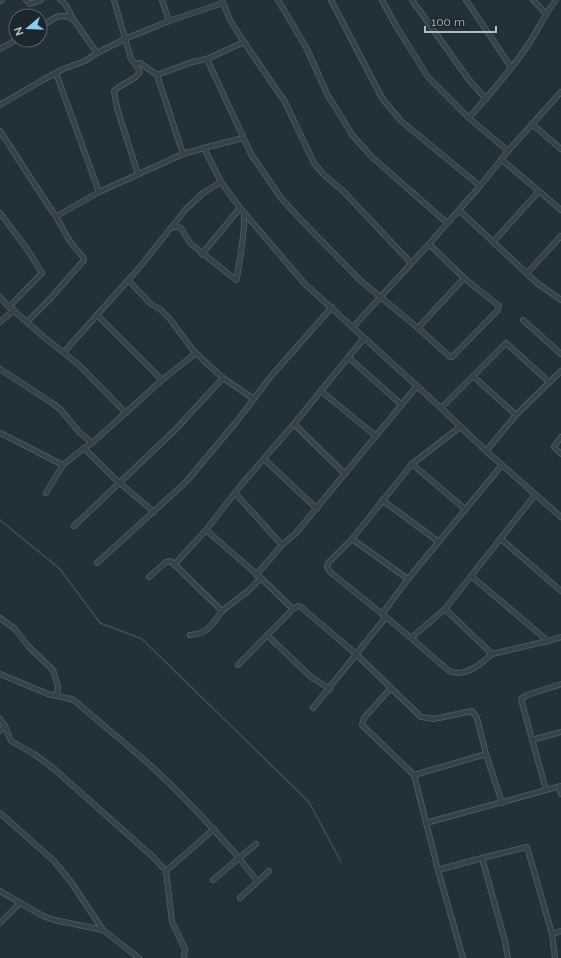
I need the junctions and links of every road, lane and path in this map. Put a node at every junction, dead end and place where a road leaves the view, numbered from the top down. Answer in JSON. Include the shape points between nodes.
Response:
{"nodes":[{"id":1,"x":26,"y":0,"type":"edge"},
{"id":2,"x":41,"y":0,"type":"edge"},
{"id":3,"x":60,"y":0,"type":"edge"},
{"id":4,"x":114,"y":0,"type":"edge"},
{"id":5,"x":162,"y":0,"type":"edge"},
{"id":6,"x":278,"y":0,"type":"edge"},
{"id":7,"x":331,"y":0,"type":"edge"},
{"id":8,"x":382,"y":0,"type":"edge"},
{"id":9,"x":412,"y":0,"type":"edge"},
{"id":10,"x":466,"y":0,"type":"edge"},
{"id":11,"x":533,"y":0,"type":"edge"},
{"id":12,"x":556,"y":0,"type":"edge"},
{"id":13,"x":223,"y":1,"type":"edge"},
{"id":14,"x":66,"y":5,"type":"junction"},
{"id":15,"x":546,"y":14,"type":"junction"},
{"id":16,"x":56,"y":17,"type":"junction"},
{"id":17,"x":73,"y":19,"type":"junction"},
{"id":18,"x":169,"y":21,"type":"junction"},
{"id":19,"x":48,"y":22,"type":"edge"},
{"id":20,"x":125,"y":39,"type":"junction"},
{"id":21,"x":244,"y":42,"type":"junction"},
{"id":22,"x":96,"y":53,"type":"junction"},
{"id":23,"x":207,"y":59,"type":"junction"},
{"id":24,"x":135,"y":64,"type":"junction"},
{"id":25,"x":511,"y":67,"type":"junction"},
{"id":26,"x":56,"y":73,"type":"junction"},
{"id":27,"x":156,"y":75,"type":"junction"},
{"id":28,"x":561,"y":92,"type":"edge"},
{"id":29,"x":486,"y":99,"type":"junction"},
{"id":30,"x":0,"y":105,"type":"edge"},
{"id":31,"x":469,"y":118,"type":"junction"},
{"id":32,"x":532,"y":124,"type":"junction"},
{"id":33,"x":0,"y":131,"type":"edge"},
{"id":34,"x":243,"y":138,"type":"junction"},
{"id":35,"x":204,"y":148,"type":"junction"},
{"id":36,"x":561,"y":149,"type":"edge"},
{"id":37,"x":508,"y":151,"type":"junction"},
{"id":38,"x":183,"y":154,"type":"junction"},
{"id":39,"x":501,"y":160,"type":"junction"},
{"id":40,"x":138,"y":174,"type":"junction"},
{"id":41,"x":221,"y":182,"type":"junction"},
{"id":42,"x":480,"y":186,"type":"junction"},
{"id":43,"x":539,"y":191,"type":"junction"},
{"id":44,"x":99,"y":192,"type":"junction"},
{"id":45,"x":240,"y":208,"type":"junction"},
{"id":46,"x":459,"y":210,"type":"junction"},
{"id":47,"x":561,"y":210,"type":"edge"},
{"id":48,"x":0,"y":212,"type":"edge"},
{"id":49,"x":244,"y":214,"type":"junction"},
{"id":50,"x":57,"y":216,"type":"junction"},
{"id":51,"x":447,"y":223,"type":"junction"},
{"id":52,"x":173,"y":226,"type":"junction"},
{"id":53,"x":561,"y":236,"type":"edge"},
{"id":54,"x":493,"y":242,"type":"junction"},
{"id":55,"x":429,"y":244,"type":"junction"},
{"id":56,"x":202,"y":254,"type":"junction"},
{"id":57,"x":411,"y":263,"type":"junction"},
{"id":58,"x":527,"y":273,"type":"junction"},
{"id":59,"x":464,"y":278,"type":"junction"},
{"id":60,"x":128,"y":280,"type":"junction"},
{"id":61,"x":381,"y":296,"type":"junction"},
{"id":62,"x":0,"y":297,"type":"edge"},
{"id":63,"x":561,"y":300,"type":"edge"},
{"id":64,"x":9,"y":307,"type":"junction"},
{"id":65,"x":332,"y":307,"type":"junction"},
{"id":66,"x":14,"y":310,"type":"junction"},
{"id":67,"x":97,"y":315,"type":"junction"},
{"id":68,"x":523,"y":320,"type":"dead end"},
{"id":69,"x":0,"y":322,"type":"edge"},
{"id":70,"x":27,"y":322,"type":"junction"},
{"id":71,"x":353,"y":326,"type":"junction"},
{"id":72,"x":418,"y":328,"type":"junction"},
{"id":73,"x":364,"y":338,"type":"junction"},
{"id":74,"x":64,"y":352,"type":"junction"},
{"id":75,"x":196,"y":353,"type":"junction"},
{"id":76,"x":561,"y":354,"type":"edge"},
{"id":77,"x":349,"y":358,"type":"junction"},
{"id":78,"x":0,"y":369,"type":"edge"},
{"id":79,"x":561,"y":371,"type":"edge"},
{"id":80,"x":473,"y":376,"type":"junction"},
{"id":81,"x":223,"y":378,"type":"junction"},
{"id":82,"x":162,"y":380,"type":"junction"},
{"id":83,"x":549,"y":382,"type":"junction"},
{"id":84,"x":417,"y":386,"type":"junction"},
{"id":85,"x":322,"y":391,"type":"junction"},
{"id":86,"x":254,"y":399,"type":"junction"},
{"id":87,"x":402,"y":405,"type":"junction"},
{"id":88,"x":441,"y":408,"type":"junction"},
{"id":89,"x":126,"y":413,"type":"junction"},
{"id":90,"x":516,"y":415,"type":"junction"},
{"id":91,"x":294,"y":424,"type":"junction"},
{"id":92,"x":460,"y":427,"type":"junction"},
{"id":93,"x":0,"y":433,"type":"edge"},
{"id":94,"x":376,"y":436,"type":"junction"},
{"id":95,"x":561,"y":437,"type":"edge"},
{"id":96,"x":92,"y":444,"type":"junction"},
{"id":97,"x":84,"y":448,"type":"junction"},
{"id":98,"x":486,"y":451,"type":"junction"},
{"id":99,"x":561,"y":454,"type":"edge"},
{"id":100,"x":264,"y":459,"type":"junction"},
{"id":101,"x":412,"y":464,"type":"junction"},
{"id":102,"x":63,"y":465,"type":"junction"},
{"id":103,"x":502,"y":465,"type":"junction"},
{"id":104,"x":345,"y":474,"type":"junction"},
{"id":105,"x":120,"y":483,"type":"junction"},
{"id":106,"x":46,"y":493,"type":"dead end"},
{"id":107,"x":235,"y":493,"type":"junction"},
{"id":108,"x":535,"y":495,"type":"junction"},
{"id":109,"x":382,"y":500,"type":"junction"},
{"id":110,"x":316,"y":509,"type":"junction"},
{"id":111,"x":465,"y":509,"type":"junction"},
{"id":112,"x":154,"y":512,"type":"junction"},
{"id":113,"x":561,"y":517,"type":"edge"},
{"id":114,"x":74,"y":526,"type":"dead end"},
{"id":115,"x":206,"y":530,"type":"junction"},
{"id":116,"x":352,"y":539,"type":"junction"},
{"id":117,"x":501,"y":539,"type":"junction"},
{"id":118,"x":439,"y":542,"type":"junction"},
{"id":119,"x":282,"y":545,"type":"junction"},
{"id":120,"x":98,"y":563,"type":"dead end"},
{"id":121,"x":175,"y":564,"type":"junction"},
{"id":122,"x":471,"y":576,"type":"junction"},
{"id":123,"x":149,"y":577,"type":"dead end"},
{"id":124,"x":258,"y":577,"type":"junction"},
{"id":125,"x":408,"y":579,"type":"junction"},
{"id":126,"x":561,"y":591,"type":"edge"},
{"id":127,"x":293,"y":609,"type":"junction"},
{"id":128,"x":445,"y":609,"type":"junction"},
{"id":129,"x":222,"y":611,"type":"junction"},
{"id":130,"x":384,"y":616,"type":"junction"},
{"id":131,"x":0,"y":618,"type":"edge"},
{"id":132,"x":190,"y":635,"type":"dead end"},
{"id":133,"x":267,"y":635,"type":"junction"},
{"id":134,"x":561,"y":637,"type":"edge"},
{"id":135,"x":411,"y":638,"type":"junction"},
{"id":136,"x":548,"y":641,"type":"junction"},
{"id":137,"x":356,"y":654,"type":"junction"},
{"id":138,"x":492,"y":654,"type":"junction"},
{"id":139,"x":238,"y":665,"type":"dead end"},
{"id":140,"x":0,"y":674,"type":"edge"},
{"id":141,"x":561,"y":684,"type":"edge"},
{"id":142,"x":390,"y":688,"type":"junction"},
{"id":143,"x":330,"y":689,"type":"junction"},
{"id":144,"x":58,"y":696,"type":"junction"},
{"id":145,"x":313,"y":708,"type":"dead end"},
{"id":146,"x":0,"y":719,"type":"edge"},
{"id":147,"x":6,"y":726,"type":"junction"},
{"id":148,"x":0,"y":731,"type":"edge"},
{"id":149,"x":561,"y":732,"type":"edge"},
{"id":150,"x":532,"y":740,"type":"junction"},
{"id":151,"x":486,"y":754,"type":"junction"},
{"id":152,"x":414,"y":775,"type":"junction"},
{"id":153,"x":560,"y":786,"type":"edge"},
{"id":154,"x":546,"y":790,"type":"junction"},
{"id":155,"x":561,"y":794,"type":"edge"},
{"id":156,"x":502,"y":803,"type":"junction"},
{"id":157,"x":0,"y":813,"type":"edge"},
{"id":158,"x":426,"y":823,"type":"junction"},
{"id":159,"x":214,"y":829,"type":"junction"},
{"id":160,"x":256,"y":844,"type":"dead end"},
{"id":161,"x":239,"y":858,"type":"junction"},
{"id":162,"x":482,"y":858,"type":"junction"},
{"id":163,"x":438,"y":870,"type":"junction"},
{"id":164,"x":166,"y":871,"type":"junction"},
{"id":165,"x":269,"y":871,"type":"dead end"},
{"id":166,"x":213,"y":880,"type":"dead end"},
{"id":167,"x":257,"y":881,"type":"junction"},
{"id":168,"x":0,"y":891,"type":"edge"},
{"id":169,"x":240,"y":898,"type":"dead end"},
{"id":170,"x":20,"y":903,"type":"junction"},
{"id":171,"x":0,"y":923,"type":"edge"},
{"id":172,"x":103,"y":930,"type":"junction"},
{"id":173,"x":561,"y":931,"type":"edge"},
{"id":174,"x":552,"y":934,"type":"junction"},
{"id":175,"x":139,"y":958,"type":"edge"},
{"id":176,"x":184,"y":958,"type":"edge"},
{"id":177,"x":463,"y":958,"type":"edge"},
{"id":178,"x":508,"y":958,"type":"edge"},
{"id":179,"x":555,"y":958,"type":"edge"}],
"edges":[{"from":1,"to":2,"type":"street","via":[[30,4]]},
{"from":3,"to":14,"type":"street"},
{"from":4,"to":20,"type":"street"},
{"from":5,"to":18,"type":"street"},
{"from":6,"to":51,"type":"street","via":[[307,49],[327,94],[353,136],[372,157]]},
{"from":7,"to":42,"type":"street","via":[[387,106],[401,121]]},
{"from":8,"to":31,"type":"street","via":[[422,70]]},
{"from":9,"to":29,"type":"street","via":[[469,80]]},
{"from":10,"to":25,"type":"street"},
{"from":11,"to":15,"type":"street"},
{"from":12,"to":15,"type":"street"},
{"from":13,"to":18,"type":"street"},
{"from":13,"to":21,"type":"street","via":[[230,20]]},
{"from":14,"to":16,"type":"street","via":[[63,12]]},
{"from":14,"to":17,"type":"street"},
{"from":15,"to":25,"type":"street","via":[[528,46]]},
{"from":16,"to":17,"type":"street","via":[[64,15]]},
{"from":16,"to":19,"type":"street"},
{"from":17,"to":22,"type":"street"},
{"from":18,"to":20,"type":"street"},
{"from":20,"to":22,"type":"street"},
{"from":20,"to":24,"type":"street"},
{"from":21,"to":23,"type":"street"},
{"from":21,"to":57,"type":"street","via":[[285,102],[314,163]]},
{"from":22,"to":26,"type":"street","via":[[85,61]]},
{"from":23,"to":27,"type":"street"},
{"from":23,"to":34,"type":"street"},
{"from":24,"to":27,"type":"street","via":[[140,63]]},
{"from":24,"to":40,"type":"street","via":[[140,72],[138,75],[114,91]]},
{"from":25,"to":29,"type":"street"},
{"from":26,"to":30,"type":"street"},
{"from":26,"to":44,"type":"street"},
{"from":27,"to":38,"type":"street"},
{"from":28,"to":32,"type":"street"},
{"from":29,"to":31,"type":"street"},
{"from":31,"to":37,"type":"street"},
{"from":32,"to":36,"type":"street"},
{"from":32,"to":37,"type":"street"},
{"from":33,"to":50,"type":"street"},
{"from":34,"to":35,"type":"street"},
{"from":34,"to":61,"type":"street","via":[[281,198],[361,281]]},
{"from":35,"to":38,"type":"street"},
{"from":35,"to":41,"type":"street"},
{"from":37,"to":39,"type":"street"},
{"from":38,"to":40,"type":"street"},
{"from":39,"to":42,"type":"street"},
{"from":39,"to":43,"type":"street"},
{"from":40,"to":44,"type":"street"},
{"from":41,"to":45,"type":"street"},
{"from":41,"to":52,"type":"street","via":[[202,193]]},
{"from":42,"to":46,"type":"street"},
{"from":43,"to":47,"type":"street"},
{"from":43,"to":54,"type":"street"},
{"from":44,"to":50,"type":"street"},
{"from":45,"to":49,"type":"street"},
{"from":45,"to":56,"type":"street"},
{"from":46,"to":51,"type":"street"},
{"from":46,"to":54,"type":"street"},
{"from":48,"to":64,"type":"street","via":[[42,274]]},
{"from":49,"to":56,"type":"street","via":[[245,227],[236,279]]},
{"from":49,"to":65,"type":"street","via":[[304,283]]},
{"from":50,"to":70,"type":"street","via":[[71,244],[84,260]]},
{"from":51,"to":55,"type":"street"},
{"from":52,"to":56,"type":"street","via":[[181,228],[190,243]]},
{"from":52,"to":60,"type":"street"},
{"from":53,"to":58,"type":"street"},
{"from":54,"to":58,"type":"street"},
{"from":55,"to":57,"type":"street"},
{"from":55,"to":59,"type":"street"},
{"from":57,"to":61,"type":"street"},
{"from":58,"to":63,"type":"street"},
{"from":59,"to":72,"type":"street"},
{"from":59,"to":72,"type":"street","via":[[499,306],[497,311],[452,357]]},
{"from":60,"to":67,"type":"street"},
{"from":60,"to":75,"type":"street","via":[[151,304],[160,309]]},
{"from":61,"to":71,"type":"street"},
{"from":61,"to":72,"type":"street"},
{"from":62,"to":64,"type":"street"},
{"from":64,"to":66,"type":"street"},
{"from":65,"to":71,"type":"street"},
{"from":65,"to":86,"type":"street"},
{"from":66,"to":69,"type":"street"},
{"from":66,"to":70,"type":"street"},
{"from":67,"to":74,"type":"street"},
{"from":67,"to":82,"type":"street"},
{"from":68,"to":76,"type":"street"},
{"from":70,"to":74,"type":"street"},
{"from":71,"to":73,"type":"street"},
{"from":73,"to":77,"type":"street"},
{"from":73,"to":84,"type":"street"},
{"from":74,"to":89,"type":"street","via":[[88,372]]},
{"from":75,"to":81,"type":"street"},
{"from":75,"to":82,"type":"street"},
{"from":77,"to":85,"type":"street"},
{"from":77,"to":87,"type":"street"},
{"from":78,"to":96,"type":"street","via":[[52,403]]},
{"from":79,"to":83,"type":"street"},
{"from":80,"to":83,"type":"street","via":[[506,343]]},
{"from":80,"to":88,"type":"street"},
{"from":80,"to":90,"type":"street"},
{"from":81,"to":86,"type":"street"},
{"from":81,"to":105,"type":"street","via":[[174,431]]},
{"from":82,"to":89,"type":"street"},
{"from":83,"to":90,"type":"street"},
{"from":84,"to":87,"type":"street"},
{"from":84,"to":88,"type":"street"},
{"from":85,"to":91,"type":"street"},
{"from":85,"to":94,"type":"street"},
{"from":86,"to":112,"type":"street","via":[[212,453]]},
{"from":87,"to":94,"type":"street"},
{"from":88,"to":92,"type":"street"},
{"from":89,"to":96,"type":"street"},
{"from":90,"to":98,"type":"street"},
{"from":91,"to":100,"type":"street"},
{"from":91,"to":104,"type":"street"},
{"from":92,"to":98,"type":"street"},
{"from":92,"to":101,"type":"street"},
{"from":93,"to":102,"type":"street"},
{"from":94,"to":104,"type":"street"},
{"from":95,"to":99,"type":"street","via":[[554,446]]},
{"from":96,"to":97,"type":"street"},
{"from":97,"to":102,"type":"street"},
{"from":97,"to":105,"type":"street"},
{"from":98,"to":103,"type":"street"},
{"from":100,"to":107,"type":"street"},
{"from":100,"to":110,"type":"street"},
{"from":101,"to":109,"type":"street"},
{"from":101,"to":111,"type":"street"},
{"from":102,"to":106,"type":"street"},
{"from":103,"to":108,"type":"street"},
{"from":103,"to":111,"type":"street"},
{"from":104,"to":110,"type":"street"},
{"from":105,"to":112,"type":"street"},
{"from":105,"to":114,"type":"street"},
{"from":107,"to":115,"type":"street"},
{"from":107,"to":119,"type":"street"},
{"from":108,"to":113,"type":"street"},
{"from":108,"to":117,"type":"street"},
{"from":109,"to":116,"type":"street"},
{"from":109,"to":118,"type":"street"},
{"from":110,"to":119,"type":"street","via":[[296,534]]},
{"from":111,"to":118,"type":"street"},
{"from":112,"to":120,"type":"street"},
{"from":115,"to":121,"type":"street"},
{"from":115,"to":124,"type":"street"},
{"from":116,"to":125,"type":"street"},
{"from":116,"to":130,"type":"street","via":[[328,563],[328,570]]},
{"from":117,"to":122,"type":"street"},
{"from":117,"to":126,"type":"street"},
{"from":118,"to":125,"type":"street"},
{"from":119,"to":124,"type":"street"},
{"from":121,"to":123,"type":"street","via":[[167,561]]},
{"from":121,"to":129,"type":"street"},
{"from":122,"to":128,"type":"street"},
{"from":122,"to":136,"type":"street"},
{"from":124,"to":127,"type":"street"},
{"from":124,"to":129,"type":"street","via":[[248,590]]},
{"from":125,"to":130,"type":"street"},
{"from":127,"to":133,"type":"street"},
{"from":127,"to":137,"type":"street","via":[[301,607]]},
{"from":128,"to":135,"type":"street"},
{"from":128,"to":138,"type":"street"},
{"from":129,"to":132,"type":"street","via":[[207,630]]},
{"from":130,"to":135,"type":"street"},
{"from":130,"to":137,"type":"street"},
{"from":131,"to":144,"type":"street","via":[[15,629],[53,670]]},
{"from":133,"to":139,"type":"street"},
{"from":133,"to":143,"type":"street","via":[[311,677]]},
{"from":134,"to":136,"type":"street"},
{"from":135,"to":138,"type":"street","via":[[453,673],[472,669]]},
{"from":136,"to":138,"type":"street"},
{"from":137,"to":142,"type":"street"},
{"from":137,"to":143,"type":"street"},
{"from":140,"to":144,"type":"street"},
{"from":141,"to":150,"type":"street","via":[[521,699]]},
{"from":142,"to":151,"type":"street","via":[[417,714],[425,718],[434,719],[472,711],[477,718]]},
{"from":142,"to":152,"type":"street","via":[[364,718],[362,725]]},
{"from":143,"to":145,"type":"street"},
{"from":144,"to":159,"type":"street","via":[[75,701],[151,766]]},
{"from":146,"to":147,"type":"street"},
{"from":147,"to":148,"type":"street"},
{"from":147,"to":164,"type":"street","via":[[11,741],[34,754],[57,772]]},
{"from":149,"to":150,"type":"street"},
{"from":150,"to":154,"type":"street"},
{"from":151,"to":152,"type":"street"},
{"from":151,"to":156,"type":"street"},
{"from":152,"to":158,"type":"street"},
{"from":153,"to":154,"type":"street"},
{"from":153,"to":155,"type":"street"},
{"from":154,"to":156,"type":"street"},
{"from":156,"to":158,"type":"street"},
{"from":157,"to":172,"type":"street","via":[[54,861]]},
{"from":158,"to":163,"type":"street"},
{"from":159,"to":161,"type":"street"},
{"from":159,"to":164,"type":"street"},
{"from":160,"to":161,"type":"street"},
{"from":161,"to":166,"type":"street"},
{"from":161,"to":167,"type":"street"},
{"from":162,"to":163,"type":"street"},
{"from":162,"to":174,"type":"street","via":[[527,847]]},
{"from":162,"to":178,"type":"street"},
{"from":163,"to":177,"type":"street"},
{"from":164,"to":176,"type":"street","via":[[172,922],[184,949]]},
{"from":165,"to":167,"type":"street"},
{"from":167,"to":169,"type":"street"},
{"from":168,"to":170,"type":"street"},
{"from":170,"to":171,"type":"street"},
{"from":170,"to":172,"type":"street","via":[[54,920]]},
{"from":172,"to":175,"type":"street"},
{"from":173,"to":174,"type":"street"},
{"from":174,"to":179,"type":"street"}]}
